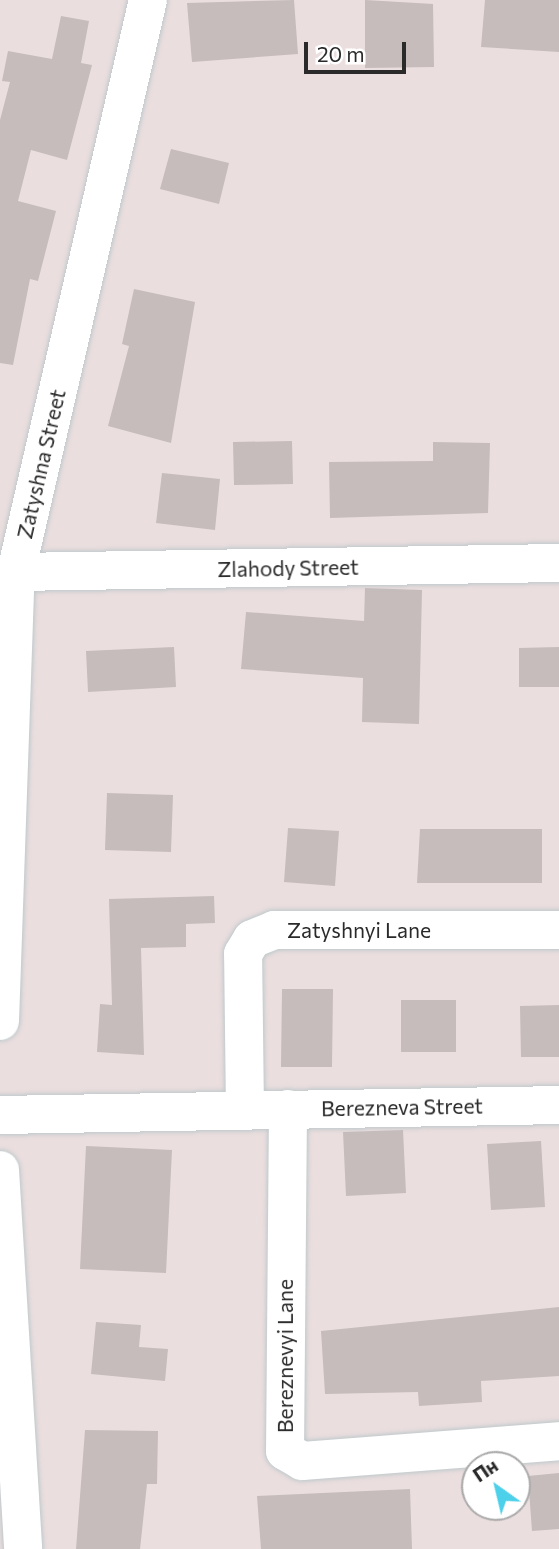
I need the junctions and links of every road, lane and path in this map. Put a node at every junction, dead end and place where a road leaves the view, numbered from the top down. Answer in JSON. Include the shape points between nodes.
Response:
{"nodes":[{"id":1,"x":148,"y":0,"type":"edge"},
{"id":2,"x":559,"y":564,"type":"edge"},
{"id":3,"x":16,"y":572,"type":"junction"},
{"id":4,"x":559,"y":930,"type":"edge"},
{"id":5,"x":0,"y":1021,"type":"edge"},
{"id":6,"x":559,"y":1105,"type":"edge"},
{"id":7,"x":288,"y":1109,"type":"junction"},
{"id":8,"x":244,"y":1111,"type":"junction"},
{"id":9,"x":0,"y":1115,"type":"edge"},
{"id":10,"x":0,"y":1170,"type":"edge"},
{"id":11,"x":559,"y":1441,"type":"edge"},
{"id":12,"x":23,"y":1549,"type":"edge"}],
"edges":[{"from":1,"to":3,"type":"street","name":"Zatyshna Street"},
{"from":2,"to":3,"type":"street","name":"Zlahody Street"},
{"from":3,"to":5,"type":"street","name":"Zatyshna Street"},
{"from":4,"to":8,"type":"street","name":"Zatyshnyi Lane","via":[[274,930],[252,939],[243,954]]},
{"from":6,"to":7,"type":"street","name":"Berezneva Street"},
{"from":7,"to":8,"type":"street","name":"Berezneva Street"},
{"from":7,"to":11,"type":"street","name":"Bereznevyi Lane","via":[[285,1451],[302,1461]]},
{"from":8,"to":9,"type":"street","name":"Berezneva Street"},
{"from":10,"to":12,"type":"street"}]}
